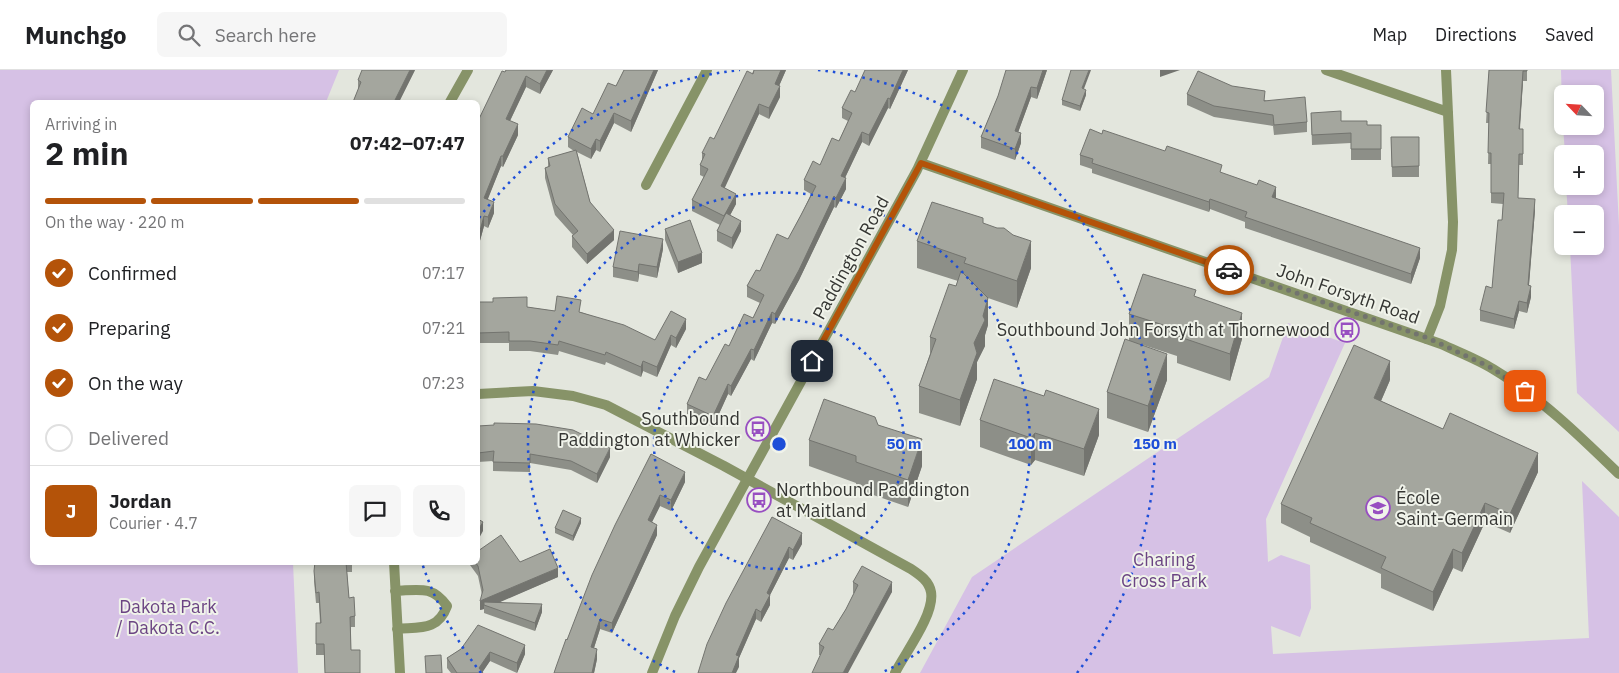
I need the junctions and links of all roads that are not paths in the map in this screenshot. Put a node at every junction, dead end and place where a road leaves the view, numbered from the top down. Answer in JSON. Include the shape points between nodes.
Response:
{"nodes":[{"id":1,"x":468,"y":70,"type":"edge"},
{"id":2,"x":707,"y":70,"type":"edge"},
{"id":3,"x":963,"y":70,"type":"edge"},
{"id":4,"x":1326,"y":70,"type":"edge"},
{"id":5,"x":1446,"y":70,"type":"edge"},
{"id":6,"x":451,"y":100,"type":"edge"},
{"id":7,"x":1448,"y":112,"type":"junction"},
{"id":8,"x":921,"y":163,"type":"junction"},
{"id":9,"x":646,"y":185,"type":"dead end"},
{"id":10,"x":1428,"y":338,"type":"junction"},
{"id":11,"x":480,"y":394,"type":"edge"},
{"id":12,"x":1619,"y":474,"type":"edge"},
{"id":13,"x":747,"y":479,"type":"junction"},
{"id":14,"x":394,"y":565,"type":"edge"},
{"id":15,"x":395,"y":591,"type":"junction"},
{"id":16,"x":397,"y":629,"type":"junction"},
{"id":17,"x":400,"y":673,"type":"edge"},
{"id":18,"x":652,"y":673,"type":"edge"},
{"id":19,"x":895,"y":673,"type":"edge"}],
"edges":[{"from":1,"to":6,"type":"street"},
{"from":2,"to":9,"type":"street"},
{"from":3,"to":8,"type":"street","name":"Paddington Road"},
{"from":4,"to":7,"type":"street"},
{"from":5,"to":7,"type":"street"},
{"from":7,"to":10,"type":"street","via":[[1452,250],[1440,306]]},
{"from":8,"to":10,"type":"street","name":"John Forsyth Road"},
{"from":8,"to":13,"type":"street","name":"Paddington Road"},
{"from":10,"to":12,"type":"street","name":"John Forsyth Road","via":[[1492,368],[1514,383],[1571,428]]},
{"from":11,"to":13,"type":"street","via":[[534,391],[574,396],[606,405]]},
{"from":13,"to":18,"type":"street","name":"Paddington Road","via":[[675,616]]},
{"from":13,"to":19,"type":"street","via":[[911,569],[928,583],[932,601],[930,609]]},
{"from":14,"to":15,"type":"street"},
{"from":15,"to":16,"type":"street"},
{"from":15,"to":16,"type":"street","via":[[425,589],[440,596],[447,606],[437,623]]},
{"from":16,"to":17,"type":"street"}]}
